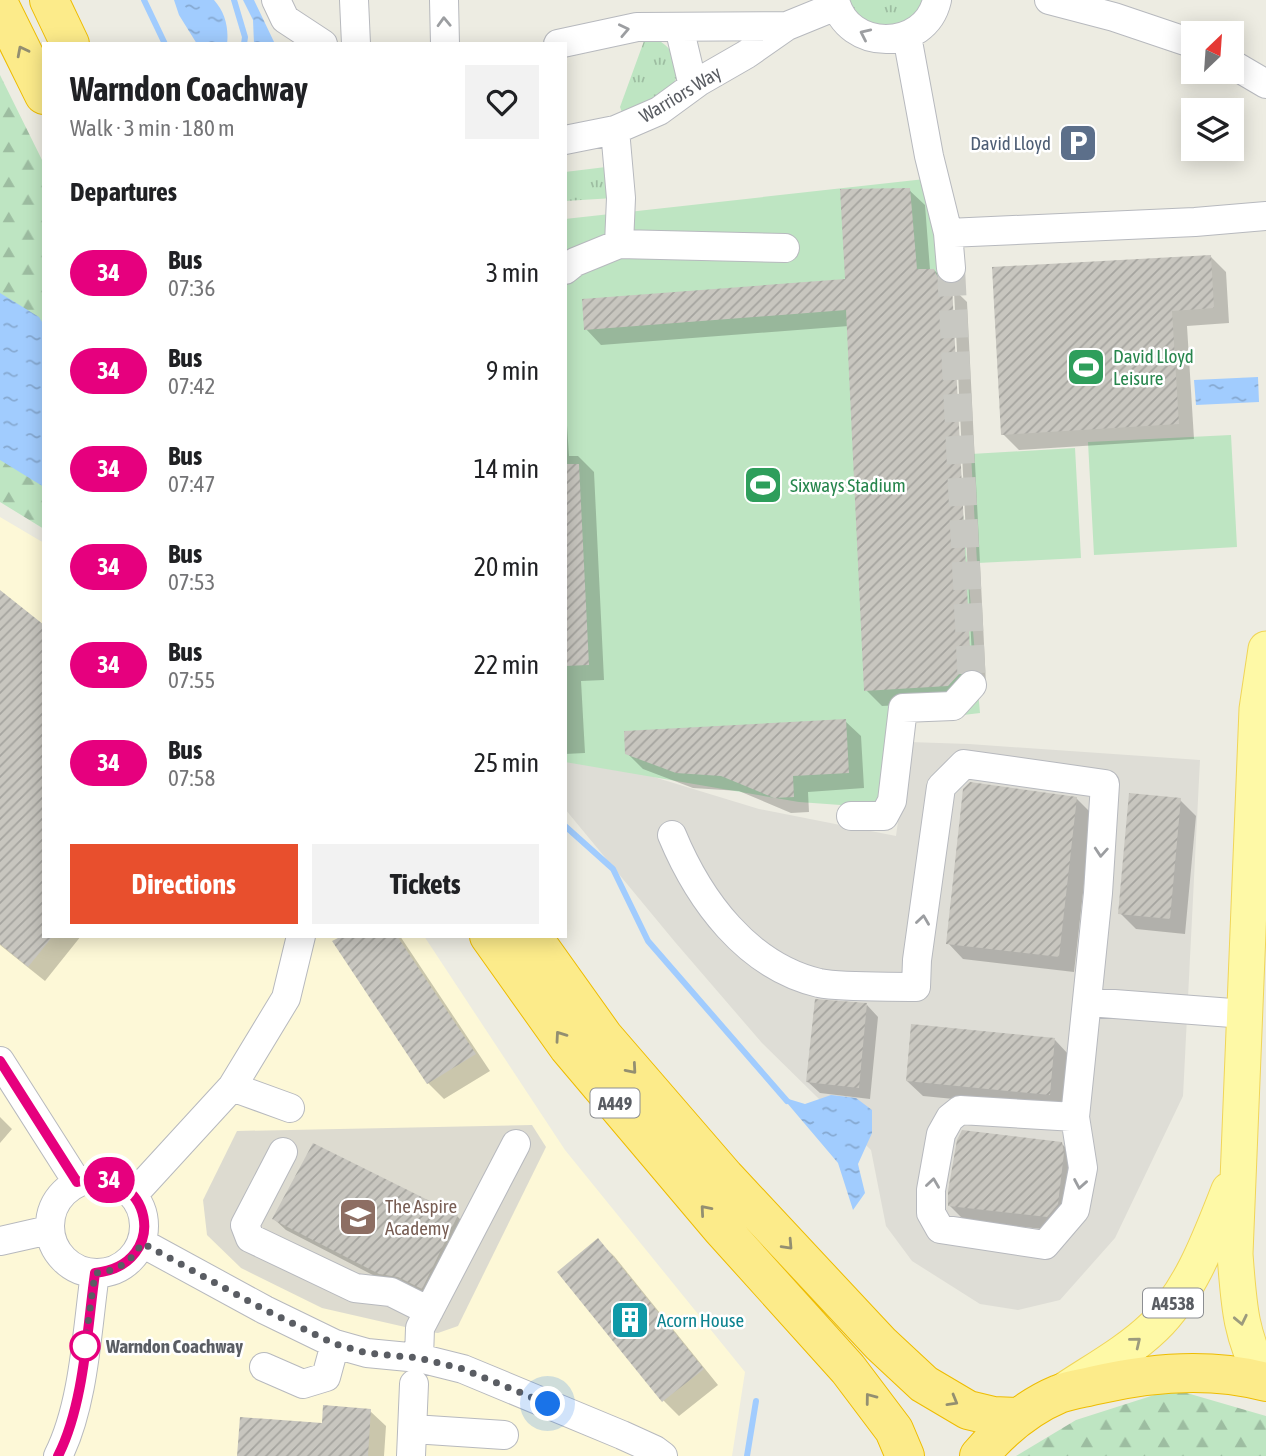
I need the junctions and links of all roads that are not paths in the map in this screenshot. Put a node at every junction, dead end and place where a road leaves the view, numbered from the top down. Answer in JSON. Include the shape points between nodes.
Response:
{"nodes":[{"id":1,"x":49,"y":0,"type":"edge"},
{"id":2,"x":276,"y":0,"type":"edge"},
{"id":3,"x":354,"y":0,"type":"edge"},
{"id":4,"x":444,"y":0,"type":"edge"},
{"id":5,"x":937,"y":0,"type":"edge"},
{"id":6,"x":1049,"y":0,"type":"edge"},
{"id":7,"x":836,"y":3,"type":"edge"},
{"id":8,"x":0,"y":6,"type":"edge"},
{"id":9,"x":786,"y":26,"type":"junction"},
{"id":10,"x":679,"y":27,"type":"junction"},
{"id":11,"x":906,"y":36,"type":"junction"},
{"id":12,"x":1181,"y":40,"type":"edge"},
{"id":13,"x":69,"y":42,"type":"edge"},
{"id":14,"x":320,"y":42,"type":"edge"},
{"id":15,"x":356,"y":42,"type":"edge"},
{"id":16,"x":445,"y":42,"type":"edge"},
{"id":17,"x":567,"y":42,"type":"edge"},
{"id":18,"x":1244,"y":71,"type":"edge"},
{"id":19,"x":1266,"y":84,"type":"edge"},
{"id":20,"x":693,"y":86,"type":"junction"},
{"id":21,"x":42,"y":92,"type":"edge"},
{"id":22,"x":615,"y":131,"type":"junction"},
{"id":23,"x":567,"y":140,"type":"edge"},
{"id":24,"x":1266,"y":216,"type":"edge"},
{"id":25,"x":948,"y":233,"type":"junction"},
{"id":26,"x":619,"y":244,"type":"junction"},
{"id":27,"x":785,"y":248,"type":"dead end"},
{"id":28,"x":567,"y":268,"type":"edge"},
{"id":29,"x":951,"y":268,"type":"tunnel mouth"},
{"id":30,"x":1266,"y":649,"type":"edge"},
{"id":31,"x":972,"y":685,"type":"dead end"},
{"id":32,"x":851,"y":816,"type":"dead end"},
{"id":33,"x":1259,"y":822,"type":"edge"},
{"id":34,"x":672,"y":835,"type":"dead end"},
{"id":35,"x":301,"y":938,"type":"edge"},
{"id":36,"x":490,"y":938,"type":"edge"},
{"id":37,"x":533,"y":938,"type":"edge"},
{"id":38,"x":1088,"y":1002,"type":"junction"},
{"id":39,"x":1245,"y":1014,"type":"junction"},
{"id":40,"x":0,"y":1061,"type":"edge"},
{"id":41,"x":232,"y":1087,"type":"junction"},
{"id":42,"x":290,"y":1108,"type":"dead end"},
{"id":43,"x":1075,"y":1116,"type":"junction"},
{"id":44,"x":516,"y":1144,"type":"dead end"},
{"id":45,"x":284,"y":1153,"type":"dead end"},
{"id":46,"x":1237,"y":1171,"type":"junction"},
{"id":47,"x":77,"y":1182,"type":"junction"},
{"id":48,"x":133,"y":1195,"type":"junction"},
{"id":49,"x":49,"y":1230,"type":"junction"},
{"id":50,"x":0,"y":1241,"type":"edge"},
{"id":51,"x":142,"y":1243,"type":"junction"},
{"id":52,"x":95,"y":1273,"type":"junction"},
{"id":53,"x":429,"y":1311,"type":"junction"},
{"id":54,"x":335,"y":1344,"type":"junction"},
{"id":55,"x":264,"y":1367,"type":"dead end"},
{"id":56,"x":416,"y":1371,"type":"junction"},
{"id":57,"x":1265,"y":1382,"type":"edge"},
{"id":58,"x":1059,"y":1394,"type":"junction"},
{"id":59,"x":1019,"y":1417,"type":"junction"},
{"id":60,"x":504,"y":1435,"type":"dead end"},
{"id":61,"x":412,"y":1442,"type":"edge"},
{"id":62,"x":659,"y":1453,"type":"edge"},
{"id":63,"x":58,"y":1456,"type":"edge"},
{"id":64,"x":905,"y":1456,"type":"edge"},
{"id":65,"x":979,"y":1456,"type":"edge"}],
"edges":[{"from":1,"to":13,"type":"highway"},
{"from":2,"to":14,"type":"street","via":[[285,19]]},
{"from":3,"to":15,"type":"street"},
{"from":16,"to":4,"type":"street","one_way":true},
{"from":5,"to":11,"type":"street","via":[[929,19]]},
{"from":6,"to":12,"type":"street"},
{"from":7,"to":9,"type":"street","name":"Warriors Way"},
{"from":11,"to":7,"type":"street","one_way":true,"via":[[871,38],[850,26]]},
{"from":21,"to":8,"type":"highway","one_way":true},
{"from":9,"to":10,"type":"street","name":"Warriors Way"},
{"from":9,"to":20,"type":"street","name":"Warriors Way"},
{"from":17,"to":10,"type":"street","name":"Warriors Way","one_way":true,"via":[[637,27]]},
{"from":10,"to":20,"type":"street"},
{"from":11,"to":25,"type":"street"},
{"from":18,"to":19,"type":"street"},
{"from":20,"to":22,"type":"street","name":"Warriors Way","via":[[659,111]]},
{"from":22,"to":23,"type":"street","name":"Warriors Way"},
{"from":22,"to":26,"type":"street","via":[[621,198]]},
{"from":24,"to":25,"type":"street"},
{"from":25,"to":29,"type":"street"},
{"from":26,"to":27,"type":"street"},
{"from":26,"to":28,"type":"street"},
{"from":30,"to":33,"type":"main road","number":"A4538","via":[[1257,709]]},
{"from":31,"to":32,"type":"street","via":[[953,706],[903,708],[892,801],[884,816]]},
{"from":33,"to":39,"type":"main road","number":"A4538"},
{"from":34,"to":38,"type":"street","one_way":true,"via":[[705,900],[756,952],[822,984],[916,988],[941,788],[964,764],[1105,784]]},
{"from":35,"to":41,"type":"street","via":[[286,998]]},
{"from":64,"to":36,"type":"highway","number":"A449","one_way":true,"via":[[894,1430],[848,1369],[568,1047]]},
{"from":37,"to":59,"type":"highway","number":"A449","one_way":true,"via":[[612,1047],[725,1177],[881,1344],[924,1384],[968,1410]]},
{"from":38,"to":39,"type":"street"},
{"from":38,"to":43,"type":"street"},
{"from":39,"to":46,"type":"main road","number":"A4538"},
{"from":40,"to":47,"type":"street"},
{"from":41,"to":42,"type":"street"},
{"from":41,"to":48,"type":"street"},
{"from":43,"to":43,"type":"street","one_way":true,"via":[[1083,1167],[1075,1210],[1045,1245],[940,1228],[931,1213],[931,1190],[941,1134],[950,1118],[960,1110]]},
{"from":44,"to":53,"type":"street"},
{"from":45,"to":53,"type":"street","via":[[245,1224],[250,1238],[355,1287],[391,1292]]},
{"from":46,"to":57,"type":"main road","number":"A4538","one_way":true,"via":[[1239,1316]]},
{"from":58,"to":46,"type":"main road","number":"A4538","one_way":true,"via":[[1155,1327],[1184,1290]]},
{"from":47,"to":48,"type":"street","via":[[107,1180]]},
{"from":47,"to":49,"type":"street","via":[[57,1201]]},
{"from":48,"to":51,"type":"street","via":[[144,1217]]},
{"from":49,"to":50,"type":"street"},
{"from":49,"to":52,"type":"street","via":[[58,1254],[68,1264]]},
{"from":51,"to":52,"type":"street","via":[[123,1266]]},
{"from":51,"to":54,"type":"street"},
{"from":52,"to":63,"type":"street","via":[[81,1379]]},
{"from":53,"to":56,"type":"street","via":[[420,1328]]},
{"from":54,"to":55,"type":"street","via":[[326,1377],[303,1384]]},
{"from":54,"to":56,"type":"street"},
{"from":56,"to":61,"type":"street"},
{"from":56,"to":62,"type":"street","via":[[463,1369]]},
{"from":57,"to":58,"type":"highway","via":[[1208,1372],[1176,1373],[1121,1379]]},
{"from":58,"to":59,"type":"highway"},
{"from":59,"to":65,"type":"highway"},
{"from":60,"to":61,"type":"street"}]}
